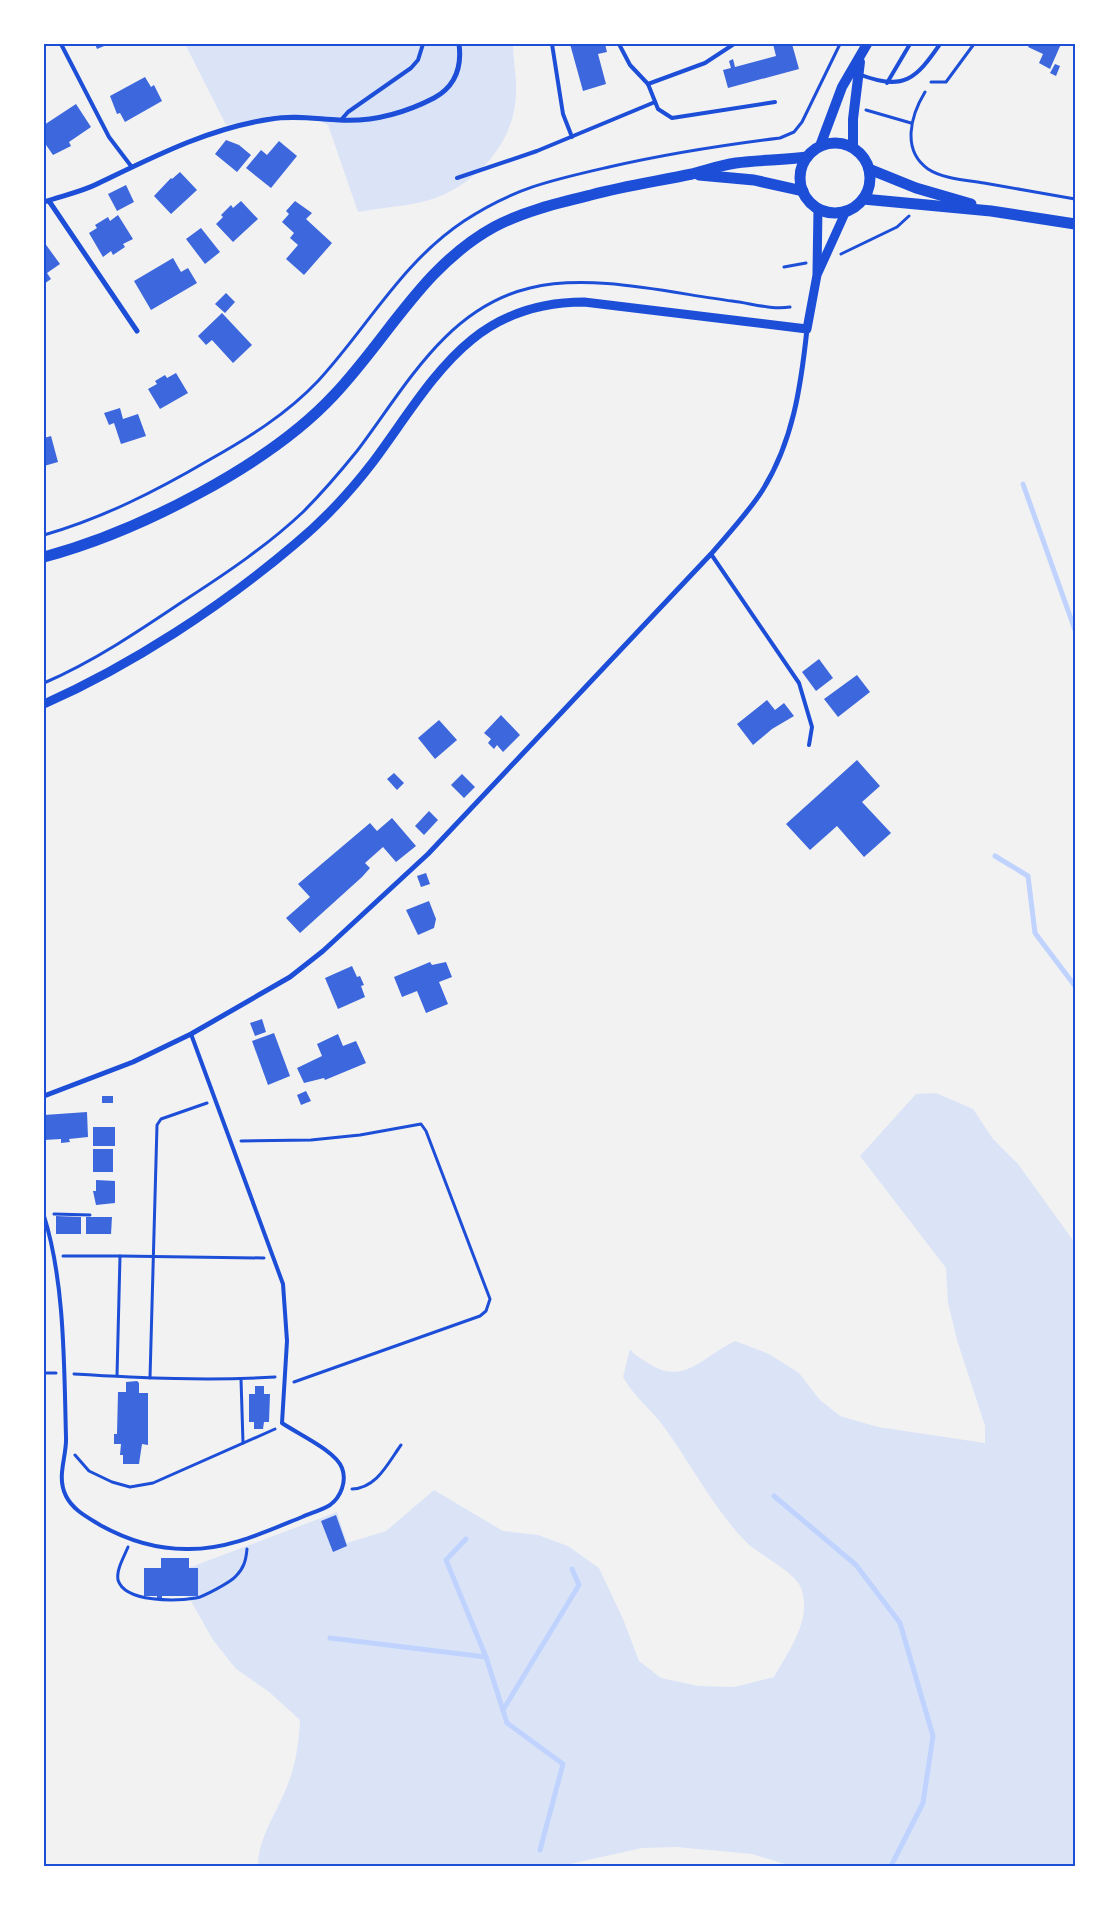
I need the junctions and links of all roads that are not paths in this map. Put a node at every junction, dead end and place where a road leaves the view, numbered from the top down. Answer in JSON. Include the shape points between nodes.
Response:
{"nodes":[{"id":1,"x":61,"y":44,"type":"edge"},
{"id":2,"x":423,"y":44,"type":"edge"},
{"id":3,"x":459,"y":44,"type":"edge"},
{"id":4,"x":552,"y":44,"type":"edge"},
{"id":5,"x":620,"y":44,"type":"edge"},
{"id":6,"x":734,"y":44,"type":"edge"},
{"id":7,"x":867,"y":44,"type":"edge"},
{"id":8,"x":910,"y":44,"type":"edge"},
{"id":9,"x":940,"y":44,"type":"edge"},
{"id":10,"x":855,"y":73,"type":"junction"},
{"id":11,"x":887,"y":83,"type":"junction"},
{"id":12,"x":648,"y":84,"type":"junction"},
{"id":13,"x":655,"y":102,"type":"junction"},
{"id":14,"x":775,"y":102,"type":"dead end"},
{"id":15,"x":341,"y":120,"type":"junction"},
{"id":16,"x":572,"y":137,"type":"junction"},
{"id":17,"x":820,"y":146,"type":"junction"},
{"id":18,"x":853,"y":148,"type":"junction"},
{"id":19,"x":807,"y":157,"type":"junction"},
{"id":20,"x":131,"y":166,"type":"junction"},
{"id":21,"x":869,"y":169,"type":"junction"},
{"id":22,"x":690,"y":174,"type":"junction"},
{"id":23,"x":457,"y":178,"type":"dead end"},
{"id":24,"x":803,"y":191,"type":"junction"},
{"id":25,"x":863,"y":199,"type":"junction"},
{"id":26,"x":46,"y":202,"type":"edge"},
{"id":27,"x":818,"y":208,"type":"junction"},
{"id":28,"x":992,"y":210,"type":"junction"},
{"id":29,"x":846,"y":211,"type":"junction"},
{"id":30,"x":1075,"y":224,"type":"edge"},
{"id":31,"x":817,"y":275,"type":"junction"},
{"id":32,"x":807,"y":329,"type":"junction"},
{"id":33,"x":137,"y":332,"type":"dead end"},
{"id":34,"x":711,"y":554,"type":"junction"},
{"id":35,"x":44,"y":557,"type":"edge"},
{"id":36,"x":44,"y":704,"type":"edge"},
{"id":37,"x":809,"y":746,"type":"dead end"},
{"id":38,"x":191,"y":1034,"type":"junction"},
{"id":39,"x":44,"y":1096,"type":"edge"},
{"id":40,"x":44,"y":1216,"type":"edge"}],
"edges":[{"from":1,"to":20,"type":"lane","via":[[109,137]]},
{"from":2,"to":15,"type":"lane","via":[[418,60],[411,68]]},
{"from":3,"to":15,"type":"street","via":[[461,55],[457,75],[436,97],[388,116]]},
{"from":4,"to":16,"type":"lane","via":[[563,114]]},
{"from":5,"to":12,"type":"lane","via":[[630,64]]},
{"from":6,"to":12,"type":"lane","via":[[705,63]]},
{"from":7,"to":10,"type":"main road"},
{"from":8,"to":11,"type":"lane"},
{"from":9,"to":11,"type":"lane","via":[[915,76]]},
{"from":10,"to":11,"type":"lane"},
{"from":10,"to":17,"type":"main road","via":[[836,101]]},
{"from":10,"to":18,"type":"main road"},
{"from":12,"to":13,"type":"lane"},
{"from":13,"to":14,"type":"lane","via":[[664,115],[680,119]]},
{"from":13,"to":16,"type":"lane"},
{"from":15,"to":20,"type":"street","via":[[271,119],[217,132]]},
{"from":16,"to":23,"type":"lane"},
{"from":17,"to":18,"type":"main road","via":[[837,143]]},
{"from":17,"to":19,"type":"main road"},
{"from":18,"to":21,"type":"main road","via":[[860,153]]},
{"from":19,"to":22,"type":"main road","via":[[735,163]]},
{"from":19,"to":24,"type":"main road","via":[[801,174]]},
{"from":20,"to":26,"type":"street","via":[[96,184]]},
{"from":21,"to":25,"type":"main road","via":[[870,185]]},
{"from":21,"to":28,"type":"main road","via":[[924,190]]},
{"from":22,"to":24,"type":"main road","via":[[754,180]]},
{"from":22,"to":35,"type":"main road","via":[[565,201],[523,214],[493,228],[458,252],[425,282],[334,396],[295,431],[215,483],[140,523]]},
{"from":24,"to":27,"type":"main road"},
{"from":25,"to":28,"type":"main road"},
{"from":25,"to":29,"type":"main road"},
{"from":26,"to":33,"type":"street"},
{"from":27,"to":29,"type":"main road","via":[[831,212]]},
{"from":27,"to":31,"type":"street"},
{"from":28,"to":30,"type":"main road"},
{"from":29,"to":31,"type":"street"},
{"from":31,"to":32,"type":"street"},
{"from":32,"to":34,"type":"street","via":[[800,395],[783,450],[757,498]]},
{"from":32,"to":36,"type":"street","via":[[584,302],[549,304],[501,319],[475,336],[449,360],[354,485],[295,544],[177,630],[118,666]]},
{"from":34,"to":37,"type":"lane","via":[[799,682],[812,727]]},
{"from":34,"to":38,"type":"street","via":[[428,854],[323,951],[290,977]]},
{"from":38,"to":39,"type":"street","via":[[133,1062]]},
{"from":38,"to":40,"type":"lane","via":[[283,1284],[287,1313],[282,1424],[333,1455],[342,1468],[342,1490],[330,1505],[247,1540],[188,1549],[152,1546],[130,1540],[85,1516],[67,1497],[62,1485],[67,1445],[64,1374],[55,1256]]}]}
